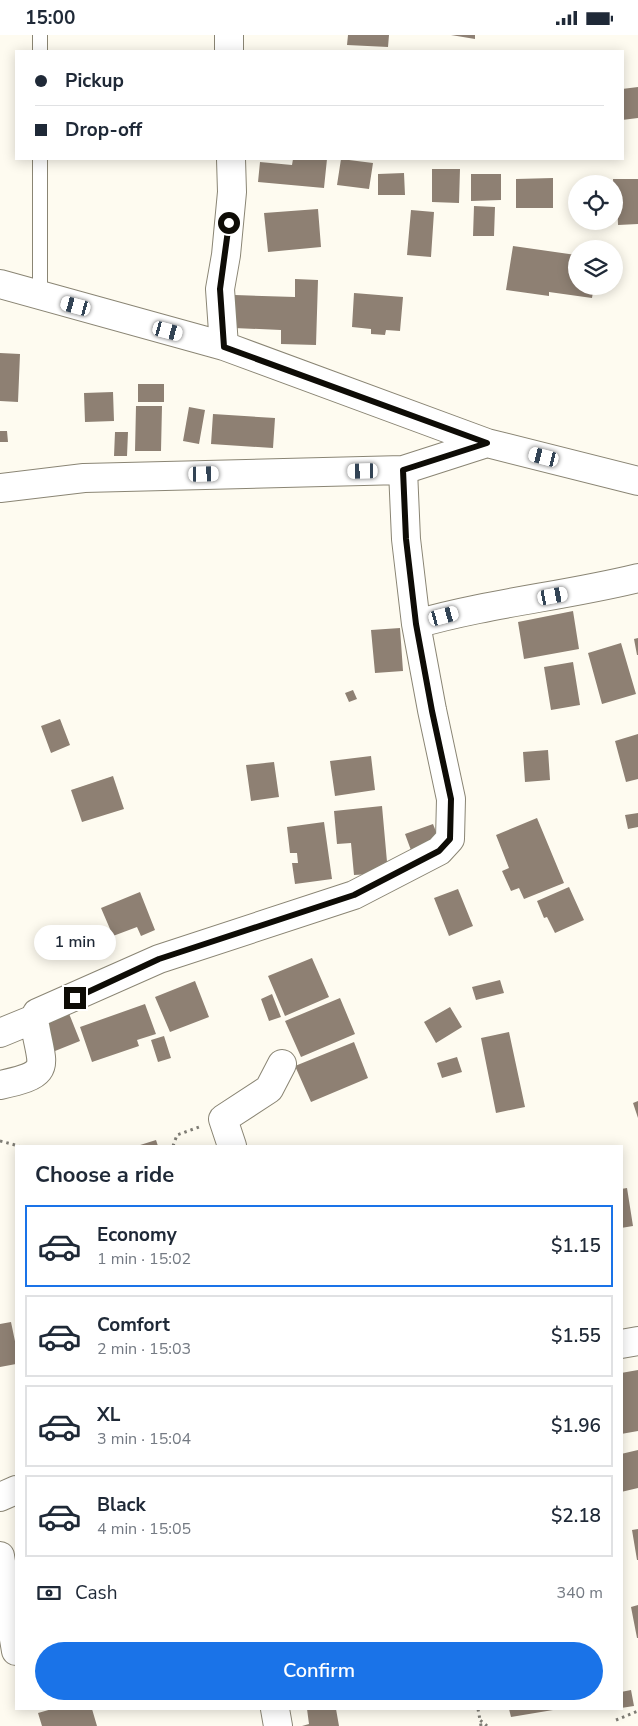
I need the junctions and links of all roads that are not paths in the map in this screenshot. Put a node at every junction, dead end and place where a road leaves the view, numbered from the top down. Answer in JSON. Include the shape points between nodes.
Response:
{"nodes":[{"id":1,"x":40,"y":35,"type":"edge"},
{"id":2,"x":230,"y":35,"type":"edge"},
{"id":3,"x":40,"y":50,"type":"edge"},
{"id":4,"x":229,"y":50,"type":"edge"},
{"id":5,"x":40,"y":160,"type":"edge"},
{"id":6,"x":231,"y":160,"type":"edge"},
{"id":7,"x":0,"y":284,"type":"edge"},
{"id":8,"x":40,"y":296,"type":"junction"},
{"id":9,"x":224,"y":347,"type":"junction"},
{"id":10,"x":487,"y":443,"type":"junction"},
{"id":11,"x":403,"y":470,"type":"junction"},
{"id":12,"x":638,"y":481,"type":"edge"},
{"id":13,"x":0,"y":487,"type":"edge"},
{"id":14,"x":638,"y":578,"type":"edge"},
{"id":15,"x":416,"y":624,"type":"junction"},
{"id":16,"x":34,"y":1019,"type":"junction"},
{"id":17,"x":0,"y":1033,"type":"edge"},
{"id":18,"x":282,"y":1064,"type":"dead end"},
{"id":19,"x":0,"y":1085,"type":"edge"},
{"id":20,"x":232,"y":1145,"type":"edge"},
{"id":21,"x":638,"y":1341,"type":"edge"},
{"id":22,"x":623,"y":1344,"type":"edge"},
{"id":23,"x":15,"y":1490,"type":"edge"},
{"id":24,"x":0,"y":1497,"type":"edge"},
{"id":25,"x":0,"y":1556,"type":"edge"},
{"id":26,"x":15,"y":1645,"type":"edge"},
{"id":27,"x":274,"y":1710,"type":"edge"},
{"id":28,"x":278,"y":1726,"type":"edge"}],
"edges":[{"from":1,"to":3,"type":"lane"},
{"from":2,"to":4,"type":"street"},
{"from":5,"to":8,"type":"lane"},
{"from":6,"to":9,"type":"street","via":[[232,192],[220,289]]},
{"from":7,"to":8,"type":"street"},
{"from":8,"to":9,"type":"street"},
{"from":9,"to":10,"type":"street"},
{"from":10,"to":11,"type":"street"},
{"from":10,"to":12,"type":"street"},
{"from":11,"to":13,"type":"street","via":[[84,478]]},
{"from":11,"to":15,"type":"street","via":[[406,539]]},
{"from":14,"to":15,"type":"street","via":[[457,612]]},
{"from":15,"to":16,"type":"street","via":[[451,799],[450,839],[439,851],[354,895],[159,959],[59,1006],[37,1013]]},
{"from":16,"to":17,"type":"street"},
{"from":16,"to":19,"type":"street","via":[[42,1059],[39,1071],[32,1077]]},
{"from":18,"to":20,"type":"street","via":[[269,1089],[224,1119]]},
{"from":21,"to":22,"type":"street"},
{"from":23,"to":24,"type":"street"},
{"from":25,"to":26,"type":"street"},
{"from":27,"to":28,"type":"street"}]}
